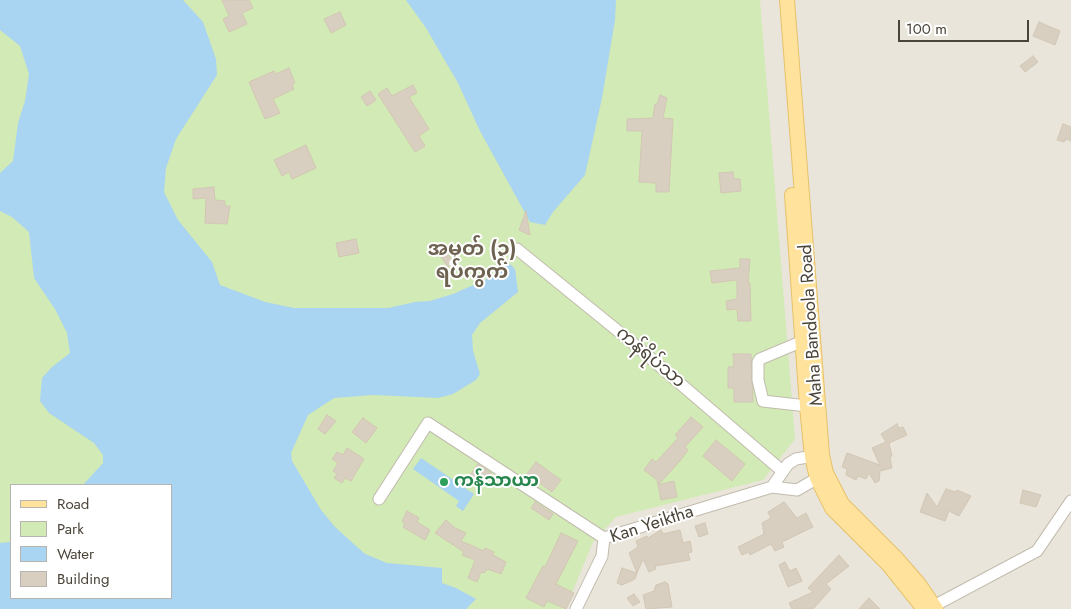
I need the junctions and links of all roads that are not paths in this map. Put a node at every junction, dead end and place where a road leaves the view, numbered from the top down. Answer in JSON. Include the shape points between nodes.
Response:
{"nodes":[{"id":1,"x":778,"y":0,"type":"edge"},
{"id":2,"x":787,"y":0,"type":"edge"},
{"id":3,"x":516,"y":249,"type":"dead end"},
{"id":4,"x":802,"y":341,"type":"junction"},
{"id":5,"x":807,"y":406,"type":"junction"},
{"id":6,"x":817,"y":456,"type":"junction"},
{"id":7,"x":781,"y":470,"type":"junction"},
{"id":8,"x":822,"y":475,"type":"junction"},
{"id":9,"x":772,"y":487,"type":"junction"},
{"id":10,"x":379,"y":499,"type":"dead end"},
{"id":11,"x":1071,"y":501,"type":"edge"},
{"id":12,"x":604,"y":538,"type":"junction"},
{"id":13,"x":930,"y":608,"type":"edge"},
{"id":14,"x":576,"y":609,"type":"edge"}],
"edges":[{"from":1,"to":4,"type":"main road","name":"Maha Bandoola Road"},
{"from":2,"to":6,"type":"main road","name":"Maha Bandoola Road"},
{"from":3,"to":7,"type":"street","name":"ကန်ရိပ်သာ","via":[[634,344]]},
{"from":4,"to":5,"type":"main road","name":"Maha Bandoola Road"},
{"from":4,"to":5,"type":"street","via":[[760,359],[758,380],[763,401]]},
{"from":5,"to":6,"type":"main road","name":"Maha Bandoola Road"},
{"from":6,"to":7,"type":"street","via":[[792,461]]},
{"from":6,"to":8,"type":"main road","name":"Maha Bandoola Road"},
{"from":7,"to":9,"type":"street"},
{"from":8,"to":9,"type":"street","via":[[797,490]]},
{"from":8,"to":13,"type":"main road","name":"Maha Bandoola Road","via":[[832,508]]},
{"from":9,"to":12,"type":"street","name":"Kan Yeiktha"},
{"from":10,"to":12,"type":"street","via":[[428,423]]},
{"from":11,"to":13,"type":"street","via":[[1038,551]]},
{"from":12,"to":14,"type":"street","name":"Kan Yeiktha","via":[[602,556]]}]}
